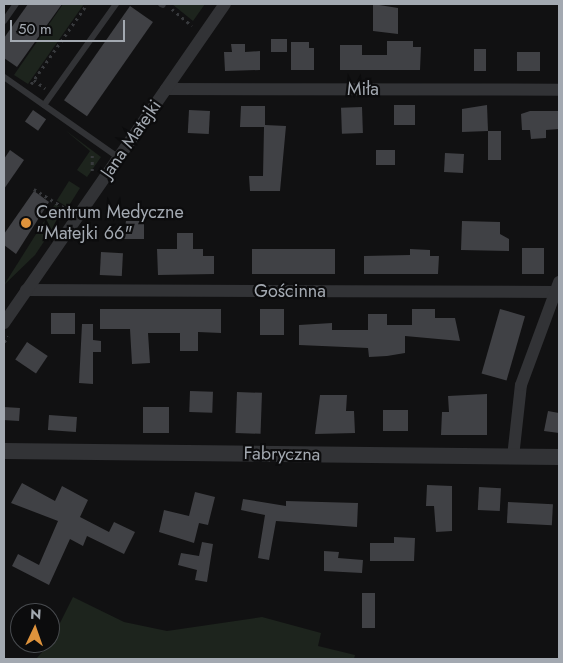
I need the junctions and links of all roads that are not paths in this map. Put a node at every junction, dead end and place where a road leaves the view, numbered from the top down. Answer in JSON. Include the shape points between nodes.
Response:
{"nodes":[{"id":1,"x":16,"y":4,"type":"edge"},
{"id":2,"x":116,"y":4,"type":"edge"},
{"id":3,"x":224,"y":4,"type":"edge"},
{"id":4,"x":4,"y":21,"type":"edge"},
{"id":5,"x":4,"y":77,"type":"edge"},
{"id":6,"x":166,"y":88,"type":"junction"},
{"id":7,"x":559,"y":90,"type":"edge"},
{"id":8,"x":44,"y":105,"type":"junction"},
{"id":9,"x":118,"y":157,"type":"junction"},
{"id":10,"x":557,"y":287,"type":"edge"},
{"id":11,"x":26,"y":290,"type":"junction"},
{"id":12,"x":4,"y":322,"type":"edge"},
{"id":13,"x":4,"y":451,"type":"edge"},
{"id":14,"x":513,"y":457,"type":"junction"},
{"id":15,"x":559,"y":457,"type":"edge"}],
"edges":[{"from":1,"to":4,"type":"lane"},
{"from":2,"to":8,"type":"lane"},
{"from":3,"to":6,"type":"street","name":"Jana Matejki"},
{"from":5,"to":8,"type":"lane"},
{"from":6,"to":7,"type":"street","name":"Miła"},
{"from":6,"to":9,"type":"street","name":"Jana Matejki"},
{"from":8,"to":9,"type":"lane"},
{"from":9,"to":11,"type":"street","name":"Jana Matejki"},
{"from":10,"to":11,"type":"street","name":"Gościnna"},
{"from":10,"to":14,"type":"street","via":[[517,399]]},
{"from":11,"to":12,"type":"street","name":"Jana Matejki"},
{"from":13,"to":14,"type":"street","name":"Fabryczna"},
{"from":14,"to":15,"type":"street","name":"Fabryczna"}]}
